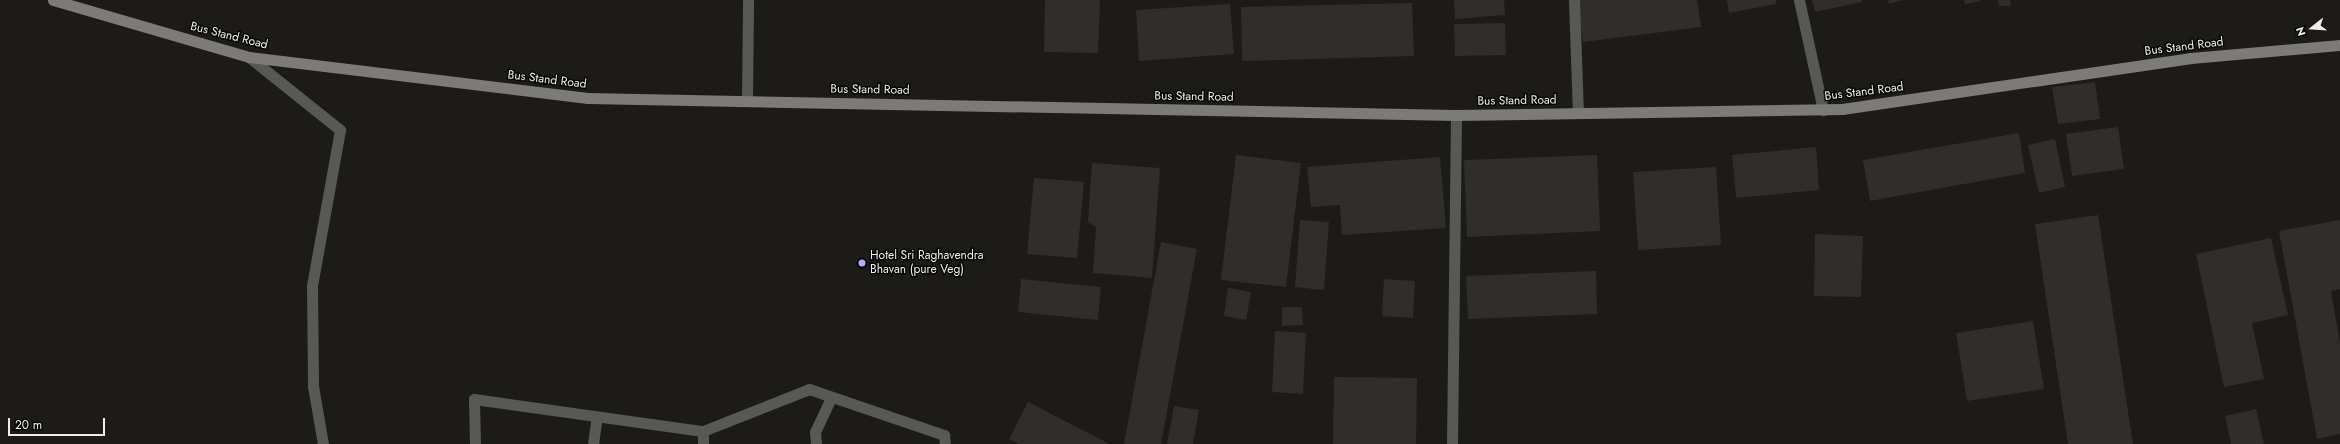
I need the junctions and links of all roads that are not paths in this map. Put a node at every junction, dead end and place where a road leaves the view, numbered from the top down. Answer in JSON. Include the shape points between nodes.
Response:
{"nodes":[{"id":1,"x":53,"y":0,"type":"edge"},
{"id":2,"x":748,"y":0,"type":"edge"},
{"id":3,"x":1574,"y":0,"type":"edge"},
{"id":4,"x":1799,"y":0,"type":"edge"},
{"id":5,"x":2340,"y":45,"type":"edge"},
{"id":6,"x":249,"y":57,"type":"junction"},
{"id":7,"x":747,"y":101,"type":"junction"},
{"id":8,"x":1823,"y":110,"type":"junction"},
{"id":9,"x":1578,"y":113,"type":"junction"},
{"id":10,"x":1456,"y":115,"type":"junction"},
{"id":11,"x":831,"y":397,"type":"junction"},
{"id":12,"x":597,"y":416,"type":"junction"},
{"id":13,"x":703,"y":431,"type":"junction"},
{"id":14,"x":323,"y":444,"type":"edge"},
{"id":15,"x":475,"y":444,"type":"edge"},
{"id":16,"x":592,"y":444,"type":"edge"},
{"id":17,"x":703,"y":444,"type":"edge"},
{"id":18,"x":816,"y":444,"type":"edge"},
{"id":19,"x":945,"y":444,"type":"edge"},
{"id":20,"x":1452,"y":444,"type":"edge"}],
"edges":[{"from":1,"to":6,"type":"main road","name":"Bus Stand Road"},
{"from":2,"to":7,"type":"street"},
{"from":3,"to":9,"type":"street"},
{"from":4,"to":8,"type":"street"},
{"from":5,"to":8,"type":"main road","name":"Bus Stand Road","via":[[2192,58]]},
{"from":6,"to":7,"type":"main road","name":"Bus Stand Road","via":[[588,98]]},
{"from":6,"to":14,"type":"street","via":[[340,130],[312,286],[314,386]]},
{"from":7,"to":10,"type":"main road","name":"Bus Stand Road"},
{"from":8,"to":9,"type":"main road","name":"Bus Stand Road"},
{"from":9,"to":10,"type":"main road","name":"Bus Stand Road"},
{"from":10,"to":20,"type":"street"},
{"from":11,"to":13,"type":"street","via":[[809,389]]},
{"from":11,"to":18,"type":"street","via":[[815,432]]},
{"from":11,"to":19,"type":"street","via":[[944,435]]},
{"from":12,"to":13,"type":"street"},
{"from":12,"to":15,"type":"street","via":[[474,399]]},
{"from":12,"to":16,"type":"street"},
{"from":13,"to":17,"type":"street"}]}
